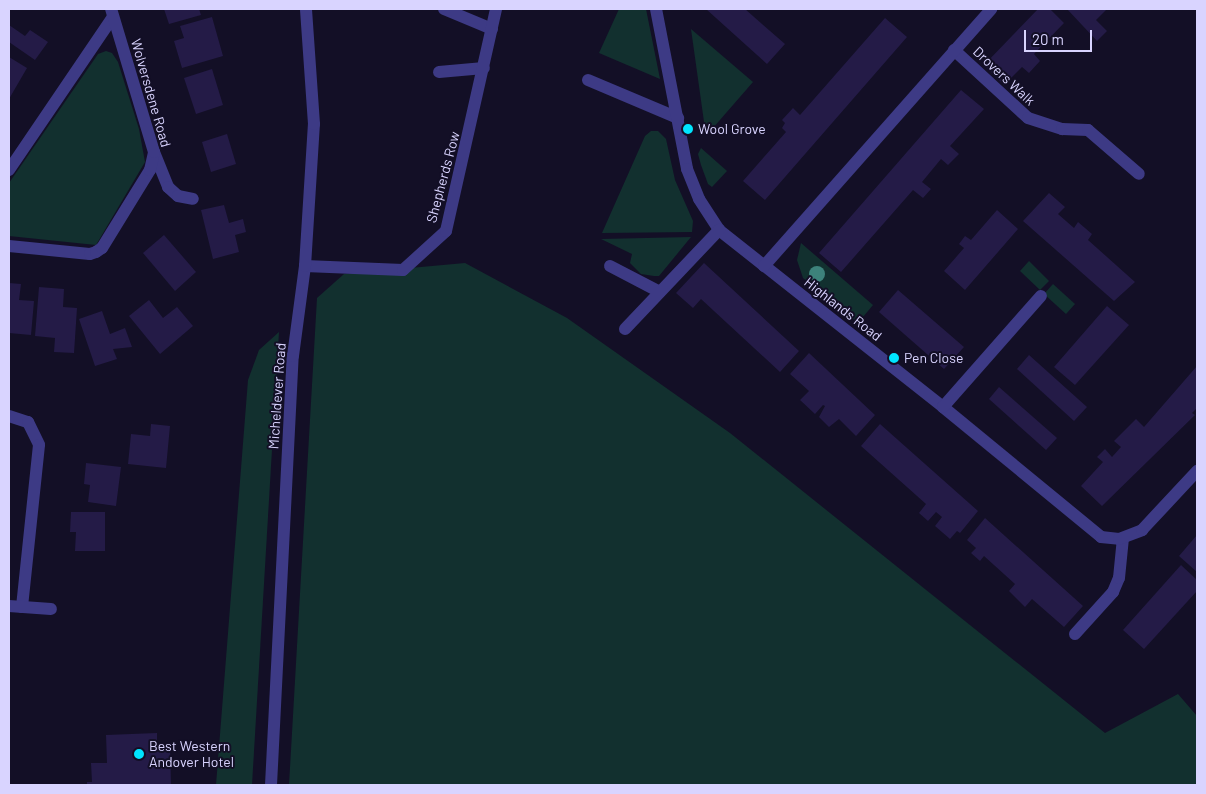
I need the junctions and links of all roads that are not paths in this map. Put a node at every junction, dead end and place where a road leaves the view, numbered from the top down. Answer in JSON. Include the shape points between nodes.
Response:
{"nodes":[{"id":1,"x":306,"y":9,"type":"edge"},
{"id":2,"x":444,"y":9,"type":"edge"},
{"id":3,"x":496,"y":9,"type":"edge"},
{"id":4,"x":656,"y":9,"type":"edge"},
{"id":5,"x":991,"y":9,"type":"edge"},
{"id":6,"x":112,"y":13,"type":"edge"},
{"id":7,"x":492,"y":30,"type":"junction"},
{"id":8,"x":954,"y":50,"type":"junction"},
{"id":9,"x":484,"y":68,"type":"junction"},
{"id":10,"x":439,"y":72,"type":"dead end"},
{"id":11,"x":588,"y":80,"type":"dead end"},
{"id":12,"x":678,"y":118,"type":"junction"},
{"id":13,"x":154,"y":152,"type":"junction"},
{"id":14,"x":9,"y":170,"type":"edge"},
{"id":15,"x":1139,"y":174,"type":"dead end"},
{"id":16,"x":193,"y":199,"type":"dead end"},
{"id":17,"x":719,"y":230,"type":"junction"},
{"id":18,"x":9,"y":246,"type":"edge"},
{"id":19,"x":304,"y":266,"type":"junction"},
{"id":20,"x":610,"y":266,"type":"dead end"},
{"id":21,"x":764,"y":266,"type":"junction"},
{"id":22,"x":660,"y":292,"type":"junction"},
{"id":23,"x":1041,"y":296,"type":"dead end"},
{"id":24,"x":625,"y":329,"type":"dead end"},
{"id":25,"x":943,"y":407,"type":"junction"},
{"id":26,"x":9,"y":416,"type":"edge"},
{"id":27,"x":1197,"y":471,"type":"edge"},
{"id":28,"x":1123,"y":538,"type":"junction"},
{"id":29,"x":9,"y":606,"type":"edge"},
{"id":30,"x":22,"y":607,"type":"junction"},
{"id":31,"x":51,"y":609,"type":"dead end"},
{"id":32,"x":1075,"y":634,"type":"dead end"},
{"id":33,"x":271,"y":785,"type":"edge"}],
"edges":[{"from":1,"to":19,"type":"street","name":"Micheldever Road","via":[[314,124]]},
{"from":2,"to":7,"type":"street"},
{"from":3,"to":7,"type":"street","name":"Shepherds Row"},
{"from":4,"to":12,"type":"street","name":"Highlands Road"},
{"from":5,"to":8,"type":"street"},
{"from":6,"to":13,"type":"street","name":"Wolversdene Road"},
{"from":6,"to":14,"type":"street","name":"Wolversdene Road"},
{"from":7,"to":9,"type":"street","name":"Shepherds Row"},
{"from":8,"to":15,"type":"street","name":"Drovers Walk","via":[[1028,118],[1062,130],[1088,130]]},
{"from":8,"to":21,"type":"street"},
{"from":9,"to":10,"type":"street"},
{"from":9,"to":19,"type":"street","name":"Shepherds Row","via":[[446,231],[403,270]]},
{"from":11,"to":12,"type":"street"},
{"from":12,"to":17,"type":"street","name":"Highlands Road","via":[[693,184],[707,214]]},
{"from":13,"to":16,"type":"street","via":[[168,187],[178,196]]},
{"from":13,"to":18,"type":"street","name":"Wolversdene Road","via":[[150,170],[102,248],[96,252]]},
{"from":17,"to":21,"type":"street","name":"Highlands Road"},
{"from":17,"to":22,"type":"street"},
{"from":19,"to":33,"type":"street","name":"Micheldever Road","via":[[293,356]]},
{"from":20,"to":22,"type":"street"},
{"from":21,"to":25,"type":"street","name":"Highlands Road"},
{"from":22,"to":24,"type":"street"},
{"from":23,"to":25,"type":"street"},
{"from":25,"to":28,"type":"street","name":"Highlands Road","via":[[1100,537]]},
{"from":26,"to":30,"type":"street","via":[[28,422],[39,445]]},
{"from":27,"to":28,"type":"street","via":[[1142,530]]},
{"from":28,"to":32,"type":"street","via":[[1119,578],[1113,592]]},
{"from":29,"to":30,"type":"street"},
{"from":30,"to":31,"type":"street"}]}
